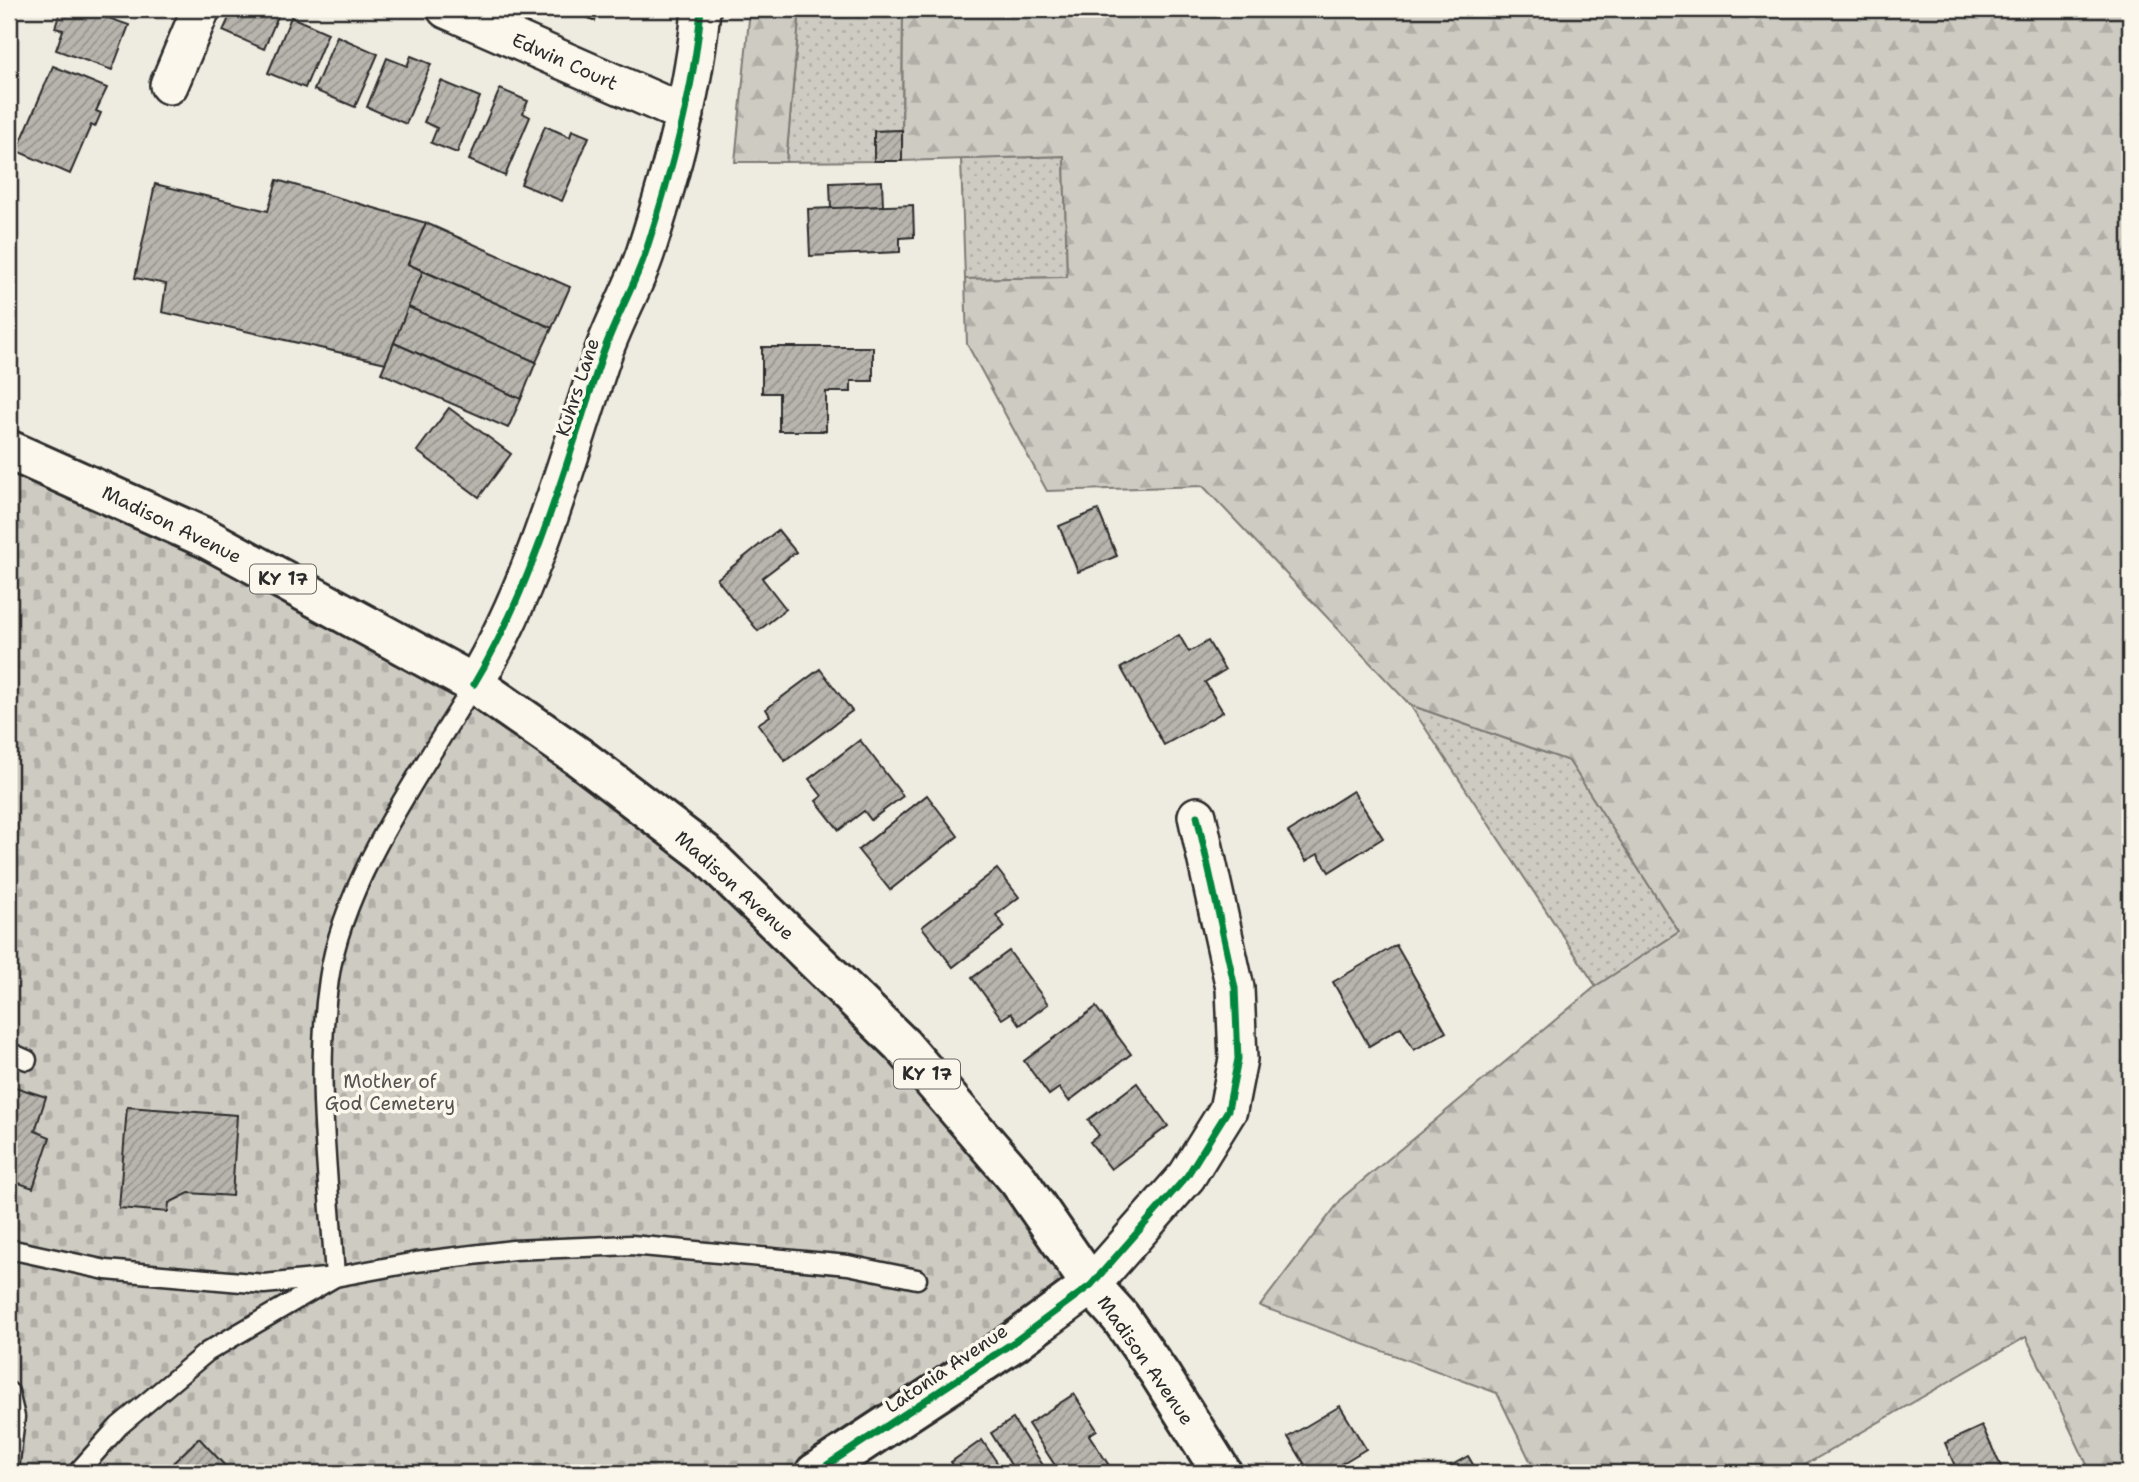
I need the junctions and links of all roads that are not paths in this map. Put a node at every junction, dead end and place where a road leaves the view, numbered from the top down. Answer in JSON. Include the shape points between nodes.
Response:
{"nodes":[{"id":1,"x":201,"y":9,"type":"edge"},
{"id":2,"x":446,"y":9,"type":"edge"},
{"id":3,"x":701,"y":9,"type":"edge"},
{"id":4,"x":169,"y":85,"type":"dead end"},
{"id":5,"x":685,"y":114,"type":"junction"},
{"id":6,"x":9,"y":450,"type":"edge"},
{"id":7,"x":474,"y":684,"type":"junction"},
{"id":8,"x":1197,"y":816,"type":"dead end"},
{"id":9,"x":9,"y":1052,"type":"edge"},
{"id":10,"x":27,"y":1059,"type":"dead end"},
{"id":11,"x":9,"y":1249,"type":"edge"},
{"id":12,"x":335,"y":1277,"type":"junction"},
{"id":13,"x":918,"y":1279,"type":"dead end"},
{"id":14,"x":1091,"y":1285,"type":"junction"},
{"id":15,"x":9,"y":1392,"type":"edge"},
{"id":16,"x":9,"y":1469,"type":"edge"},
{"id":17,"x":77,"y":1473,"type":"edge"},
{"id":18,"x":815,"y":1473,"type":"edge"},
{"id":19,"x":1223,"y":1473,"type":"edge"}],
"edges":[{"from":1,"to":4,"type":"street"},
{"from":2,"to":5,"type":"street","name":"Edwin Court"},
{"from":3,"to":5,"type":"street","name":"Kuhrs Lane"},
{"from":5,"to":7,"type":"street","name":"Kuhrs Lane","via":[[645,253],[602,356],[568,467],[501,639]]},
{"from":6,"to":7,"type":"main road","name":"Madison Avenue","number":"KY 17","via":[[208,540]]},
{"from":7,"to":12,"type":"lane","via":[[380,840],[345,919],[329,977],[322,1058]]},
{"from":7,"to":14,"type":"main road","name":"Madison Avenue","number":"KY 17","via":[[705,853],[792,936],[902,1045],[1019,1181]]},
{"from":8,"to":14,"type":"street","via":[[1235,988],[1238,1059],[1228,1110],[1187,1176]]},
{"from":9,"to":10,"type":"lane"},
{"from":11,"to":12,"type":"lane","via":[[106,1270],[264,1284]]},
{"from":12,"to":13,"type":"lane","via":[[513,1250],[631,1245],[848,1265]]},
{"from":12,"to":17,"type":"lane","via":[[206,1352],[119,1426]]},
{"from":14,"to":18,"type":"main road","name":"Latonia Avenue","via":[[1014,1342]]},
{"from":14,"to":19,"type":"main road","name":"Madison Avenue","number":"KY 17","via":[[1152,1362]]},
{"from":15,"to":16,"type":"lane","via":[[15,1417]]}]}
